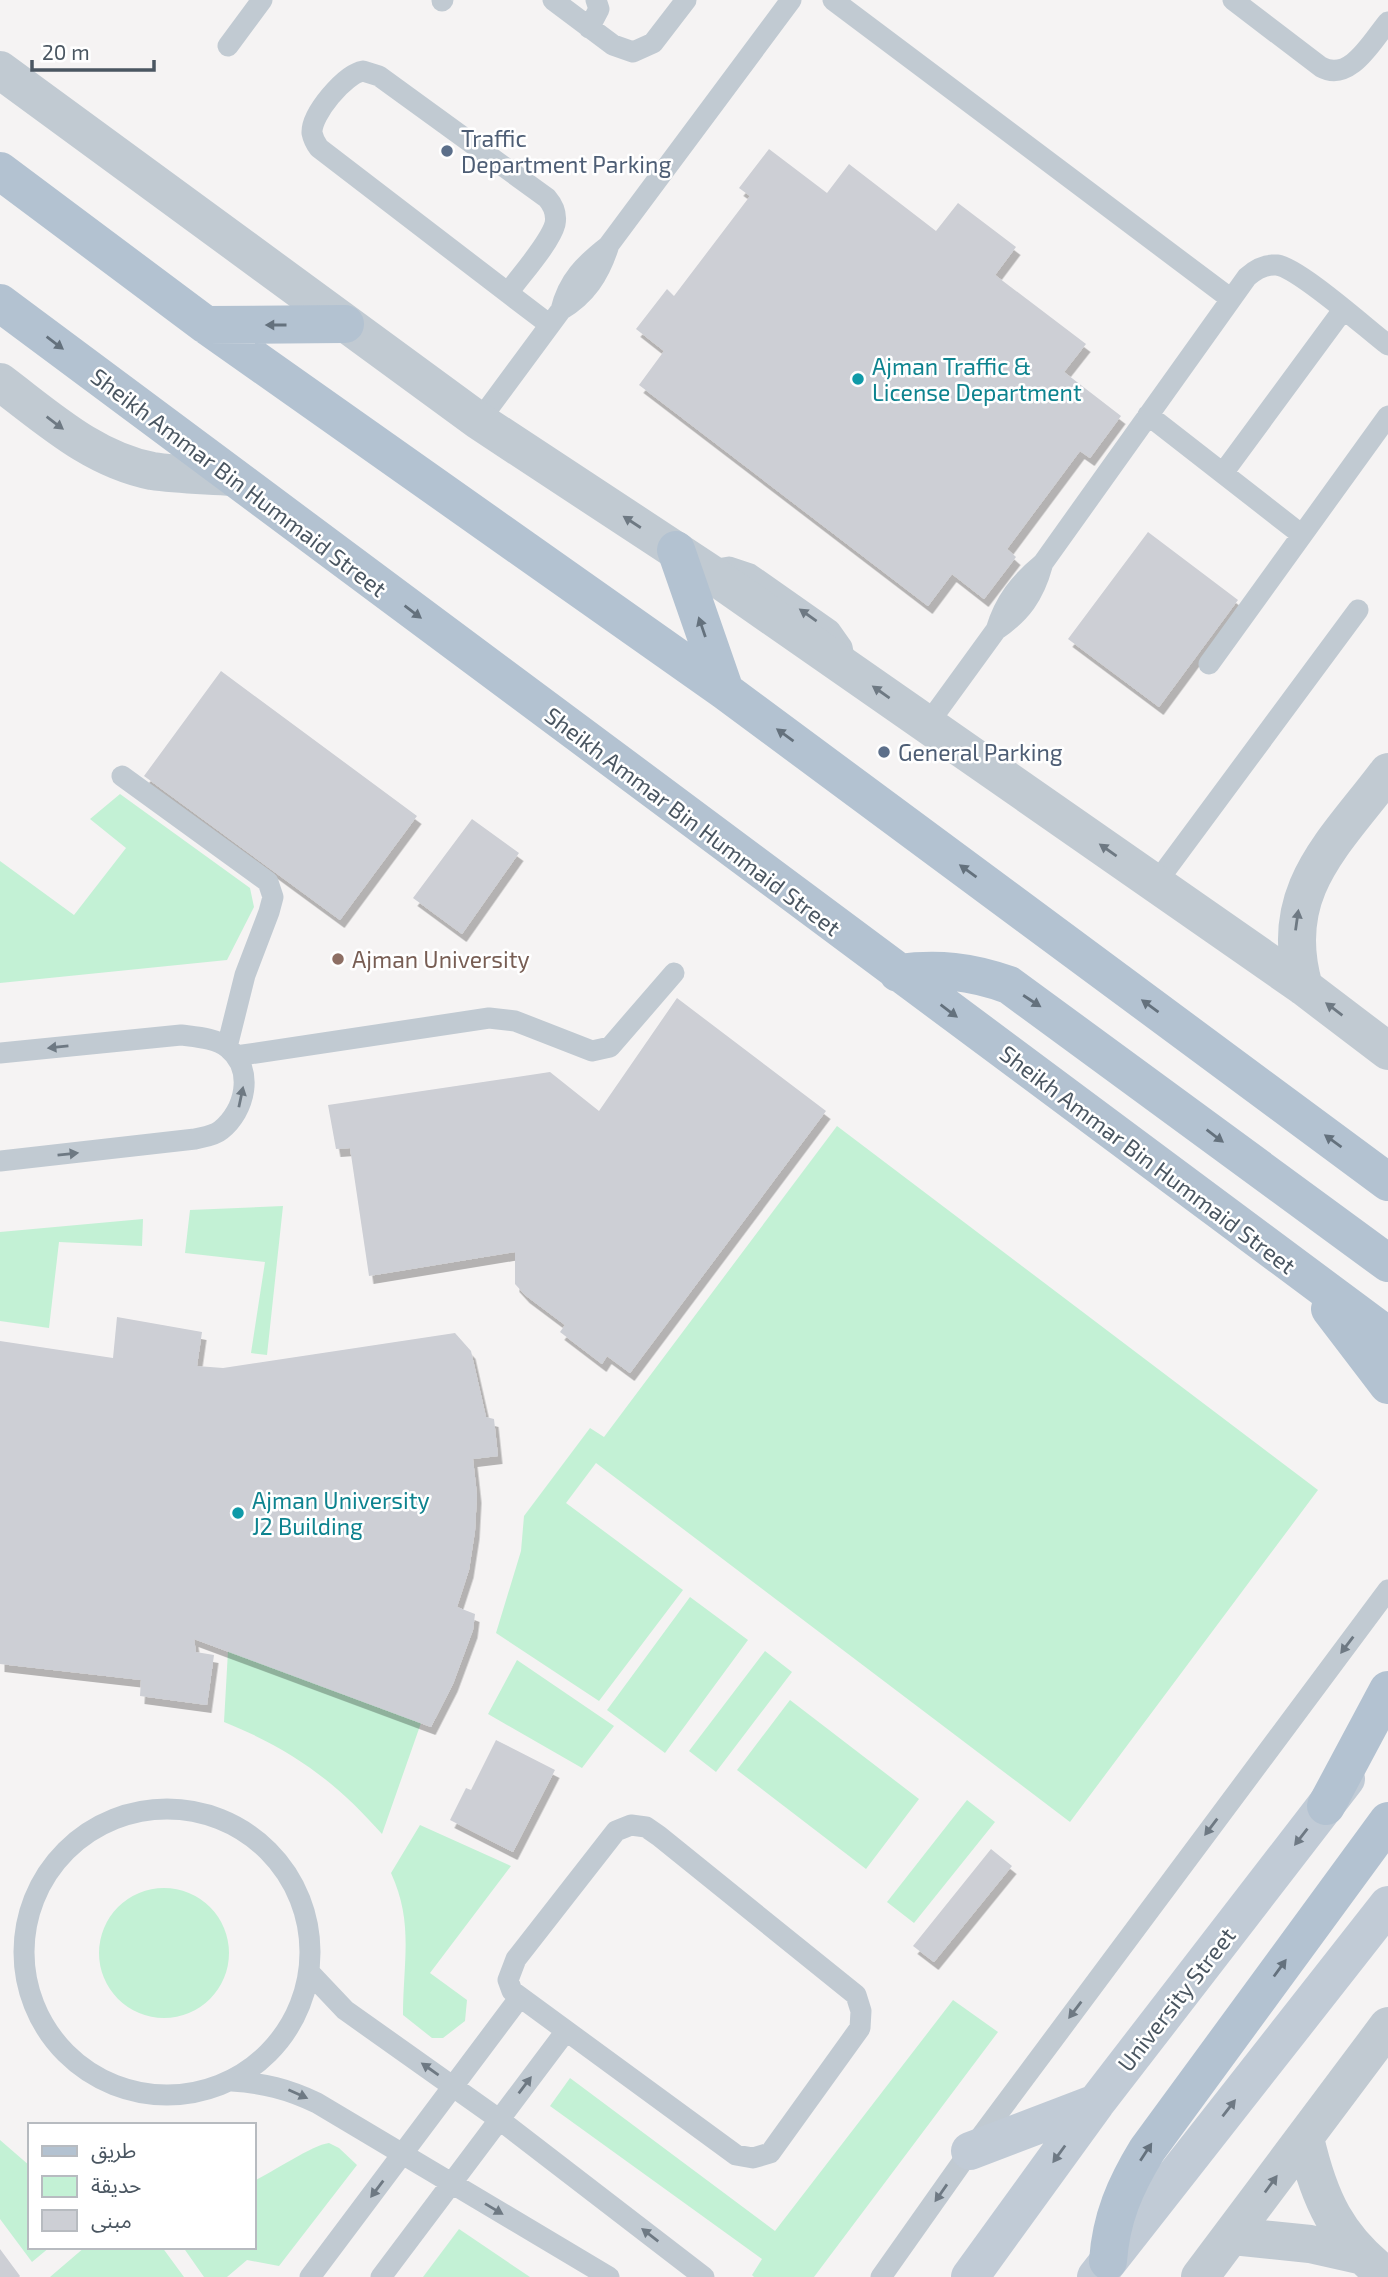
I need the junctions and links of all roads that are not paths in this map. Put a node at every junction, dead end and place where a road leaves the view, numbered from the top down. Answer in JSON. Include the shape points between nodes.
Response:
{"nodes":[{"id":1,"x":262,"y":0,"type":"edge"},
{"id":2,"x":552,"y":0,"type":"edge"},
{"id":3,"x":596,"y":0,"type":"edge"},
{"id":4,"x":686,"y":0,"type":"edge"},
{"id":5,"x":791,"y":0,"type":"edge"},
{"id":6,"x":833,"y":0,"type":"edge"},
{"id":7,"x":1233,"y":0,"type":"edge"},
{"id":8,"x":1388,"y":22,"type":"edge"},
{"id":9,"x":589,"y":27,"type":"junction"},
{"id":10,"x":228,"y":46,"type":"dead end"},
{"id":11,"x":0,"y":70,"type":"edge"},
{"id":12,"x":0,"y":171,"type":"edge"},
{"id":13,"x":508,"y":293,"type":"junction"},
{"id":14,"x":1231,"y":299,"type":"junction"},
{"id":15,"x":0,"y":303,"type":"edge"},
{"id":16,"x":1343,"y":310,"type":"junction"},
{"id":17,"x":556,"y":317,"type":"junction"},
{"id":18,"x":345,"y":324,"type":"junction"},
{"id":19,"x":206,"y":325,"type":"junction"},
{"id":20,"x":1388,"y":345,"type":"edge"},
{"id":21,"x":0,"y":382,"type":"edge"},
{"id":22,"x":1148,"y":415,"type":"junction"},
{"id":23,"x":1388,"y":416,"type":"edge"},
{"id":24,"x":479,"y":421,"type":"junction"},
{"id":25,"x":1223,"y":473,"type":"junction"},
{"id":26,"x":233,"y":477,"type":"junction"},
{"id":27,"x":1302,"y":535,"type":"junction"},
{"id":28,"x":676,"y":550,"type":"junction"},
{"id":29,"x":1358,"y":610,"type":"dead end"},
{"id":30,"x":1209,"y":664,"type":"dead end"},
{"id":31,"x":725,"y":691,"type":"junction"},
{"id":32,"x":927,"y":725,"type":"junction"},
{"id":33,"x":1388,"y":772,"type":"edge"},
{"id":34,"x":122,"y":776,"type":"dead end"},
{"id":35,"x":1156,"y":883,"type":"junction"},
{"id":36,"x":674,"y":973,"type":"dead end"},
{"id":37,"x":898,"y":973,"type":"junction"},
{"id":38,"x":1304,"y":987,"type":"junction"},
{"id":39,"x":231,"y":1051,"type":"junction"},
{"id":40,"x":1388,"y":1051,"type":"edge"},
{"id":41,"x":0,"y":1053,"type":"edge"},
{"id":42,"x":0,"y":1161,"type":"edge"},
{"id":43,"x":1382,"y":1176,"type":"edge"},
{"id":44,"x":1388,"y":1263,"type":"edge"},
{"id":45,"x":1306,"y":1276,"type":"junction"},
{"id":46,"x":1388,"y":1336,"type":"edge"},
{"id":47,"x":1388,"y":1385,"type":"edge"},
{"id":48,"x":1388,"y":1590,"type":"edge"},
{"id":49,"x":1388,"y":1690,"type":"edge"},
{"id":50,"x":1388,"y":1725,"type":"edge"},
{"id":51,"x":1325,"y":1806,"type":"junction"},
{"id":52,"x":1388,"y":1821,"type":"edge"},
{"id":53,"x":1388,"y":1905,"type":"edge"},
{"id":54,"x":309,"y":1972,"type":"junction"},
{"id":55,"x":520,"y":1997,"type":"junction"},
{"id":56,"x":1388,"y":2026,"type":"edge"},
{"id":57,"x":566,"y":2031,"type":"junction"},
{"id":58,"x":232,"y":2081,"type":"junction"},
{"id":59,"x":454,"y":2086,"type":"junction"},
{"id":60,"x":1096,"y":2103,"type":"junction"},
{"id":61,"x":500,"y":2120,"type":"junction"},
{"id":62,"x":1305,"y":2138,"type":"junction"},
{"id":63,"x":970,"y":2151,"type":"junction"},
{"id":64,"x":403,"y":2154,"type":"junction"},
{"id":65,"x":453,"y":2184,"type":"junction"},
{"id":66,"x":1233,"y":2236,"type":"junction"},
{"id":67,"x":1373,"y":2266,"type":"edge"},
{"id":68,"x":1102,"y":2269,"type":"edge"},
{"id":69,"x":310,"y":2277,"type":"edge"},
{"id":70,"x":381,"y":2277,"type":"edge"},
{"id":71,"x":609,"y":2277,"type":"edge"},
{"id":72,"x":704,"y":2277,"type":"edge"},
{"id":73,"x":881,"y":2277,"type":"edge"},
{"id":74,"x":970,"y":2277,"type":"edge"},
{"id":75,"x":1200,"y":2277,"type":"edge"}],
"edges":[{"from":1,"to":10,"type":"lane"},
{"from":2,"to":9,"type":"lane"},
{"from":3,"to":9,"type":"lane","via":[[599,9]]},
{"from":4,"to":9,"type":"lane","via":[[653,43],[643,49],[622,50]]},
{"from":5,"to":17,"type":"lane","via":[[608,246],[593,282]]},
{"from":6,"to":14,"type":"lane"},
{"from":7,"to":8,"type":"lane","via":[[1321,67],[1335,72],[1350,67]]},
{"from":11,"to":18,"type":"street"},
{"from":12,"to":19,"type":"main road"},
{"from":13,"to":13,"type":"lane","via":[[551,232],[556,214],[547,198],[379,76],[363,71],[346,77],[316,117],[312,133],[319,149]]},
{"from":13,"to":17,"type":"lane"},
{"from":14,"to":16,"type":"lane","via":[[1255,269],[1277,265],[1297,274]]},
{"from":14,"to":22,"type":"lane"},
{"from":15,"to":26,"type":"main road","name":"Sheikh Ammar Bin Hummaid Street","one_way":true},
{"from":16,"to":20,"type":"lane"},
{"from":16,"to":25,"type":"lane"},
{"from":17,"to":24,"type":"lane"},
{"from":18,"to":19,"type":"main road","one_way":true},
{"from":18,"to":24,"type":"street"},
{"from":19,"to":31,"type":"main road"},
{"from":21,"to":26,"type":"street","one_way":true,"via":[[85,446],[118,461],[153,471]]},
{"from":22,"to":25,"type":"lane"},
{"from":22,"to":32,"type":"lane","via":[[1043,563],[1029,600],[996,630]]},
{"from":23,"to":27,"type":"lane"},
{"from":28,"to":24,"type":"street","one_way":true},
{"from":25,"to":27,"type":"lane"},
{"from":26,"to":37,"type":"main road","name":"Sheikh Ammar Bin Hummaid Street","one_way":true},
{"from":27,"to":30,"type":"lane"},
{"from":31,"to":28,"type":"main road","one_way":true},
{"from":32,"to":28,"type":"street","one_way":true},
{"from":29,"to":35,"type":"lane"},
{"from":43,"to":31,"type":"main road","one_way":true},
{"from":35,"to":32,"type":"street","one_way":true},
{"from":38,"to":33,"type":"street","one_way":true,"via":[[1295,941],[1303,894],[1312,873]]},
{"from":34,"to":39,"type":"lane","via":[[268,882],[273,897],[245,975]]},
{"from":35,"to":38,"type":"street"},
{"from":36,"to":39,"type":"lane","via":[[610,1047],[592,1051],[516,1021],[489,1018]]},
{"from":37,"to":44,"type":"main road","one_way":true,"via":[[936,969],[979,974],[1009,985]]},
{"from":37,"to":45,"type":"main road","name":"Sheikh Ammar Bin Hummaid Street","one_way":true},
{"from":40,"to":38,"type":"street","one_way":true},
{"from":39,"to":41,"type":"lane","one_way":true,"via":[[206,1038],[181,1035]]},
{"from":42,"to":39,"type":"lane","one_way":true,"via":[[219,1133],[237,1115],[245,1092],[241,1067]]},
{"from":45,"to":46,"type":"main road","name":"Sheikh Ammar Bin Hummaid Street"},
{"from":45,"to":47,"type":"main road"},
{"from":48,"to":63,"type":"lane","one_way":true},
{"from":49,"to":51,"type":"main road"},
{"from":50,"to":51,"type":"main road","name":"University Street"},
{"from":51,"to":60,"type":"main road","name":"University Street","one_way":true},
{"from":68,"to":52,"type":"main road","one_way":true,"via":[[1117,2207],[1147,2150]]},
{"from":68,"to":53,"type":"main road","one_way":true},
{"from":54,"to":58,"type":"lane","via":[[295,2017],[269,2054]]},
{"from":54,"to":58,"type":"lane","via":[[308,1925],[292,1880],[261,1844],[221,1819],[174,1808],[127,1814],[84,1835],[51,1868],[30,1912],[24,1959],[34,2005],[58,2046],[94,2077],[139,2094],[186,2095]]},
{"from":59,"to":54,"type":"lane","one_way":true,"via":[[345,2010]]},
{"from":55,"to":57,"type":"lane"},
{"from":55,"to":57,"type":"lane","via":[[508,1980],[516,1959],[616,1830],[631,1825],[646,1827],[844,1982],[856,1995],[861,2011],[860,2028],[852,2043],[782,2140],[770,2152],[753,2158],[736,2155]]},
{"from":55,"to":59,"type":"lane"},
{"from":56,"to":62,"type":"street"},
{"from":61,"to":57,"type":"lane","one_way":true},
{"from":58,"to":64,"type":"lane","one_way":true,"via":[[292,2091]]},
{"from":59,"to":61,"type":"lane"},
{"from":59,"to":64,"type":"lane"},
{"from":60,"to":63,"type":"main road"},
{"from":60,"to":74,"type":"main road","name":"University Street","one_way":true},
{"from":61,"to":65,"type":"lane"},
{"from":72,"to":61,"type":"lane","one_way":true},
{"from":66,"to":62,"type":"street","one_way":true},
{"from":62,"to":67,"type":"street","via":[[1321,2195],[1338,2227]]},
{"from":63,"to":73,"type":"lane","one_way":true},
{"from":64,"to":65,"type":"lane"},
{"from":64,"to":69,"type":"lane","one_way":true},
{"from":65,"to":70,"type":"lane"},
{"from":65,"to":71,"type":"lane","one_way":true},
{"from":66,"to":67,"type":"street","via":[[1310,2244]]},
{"from":66,"to":75,"type":"street"}]}
